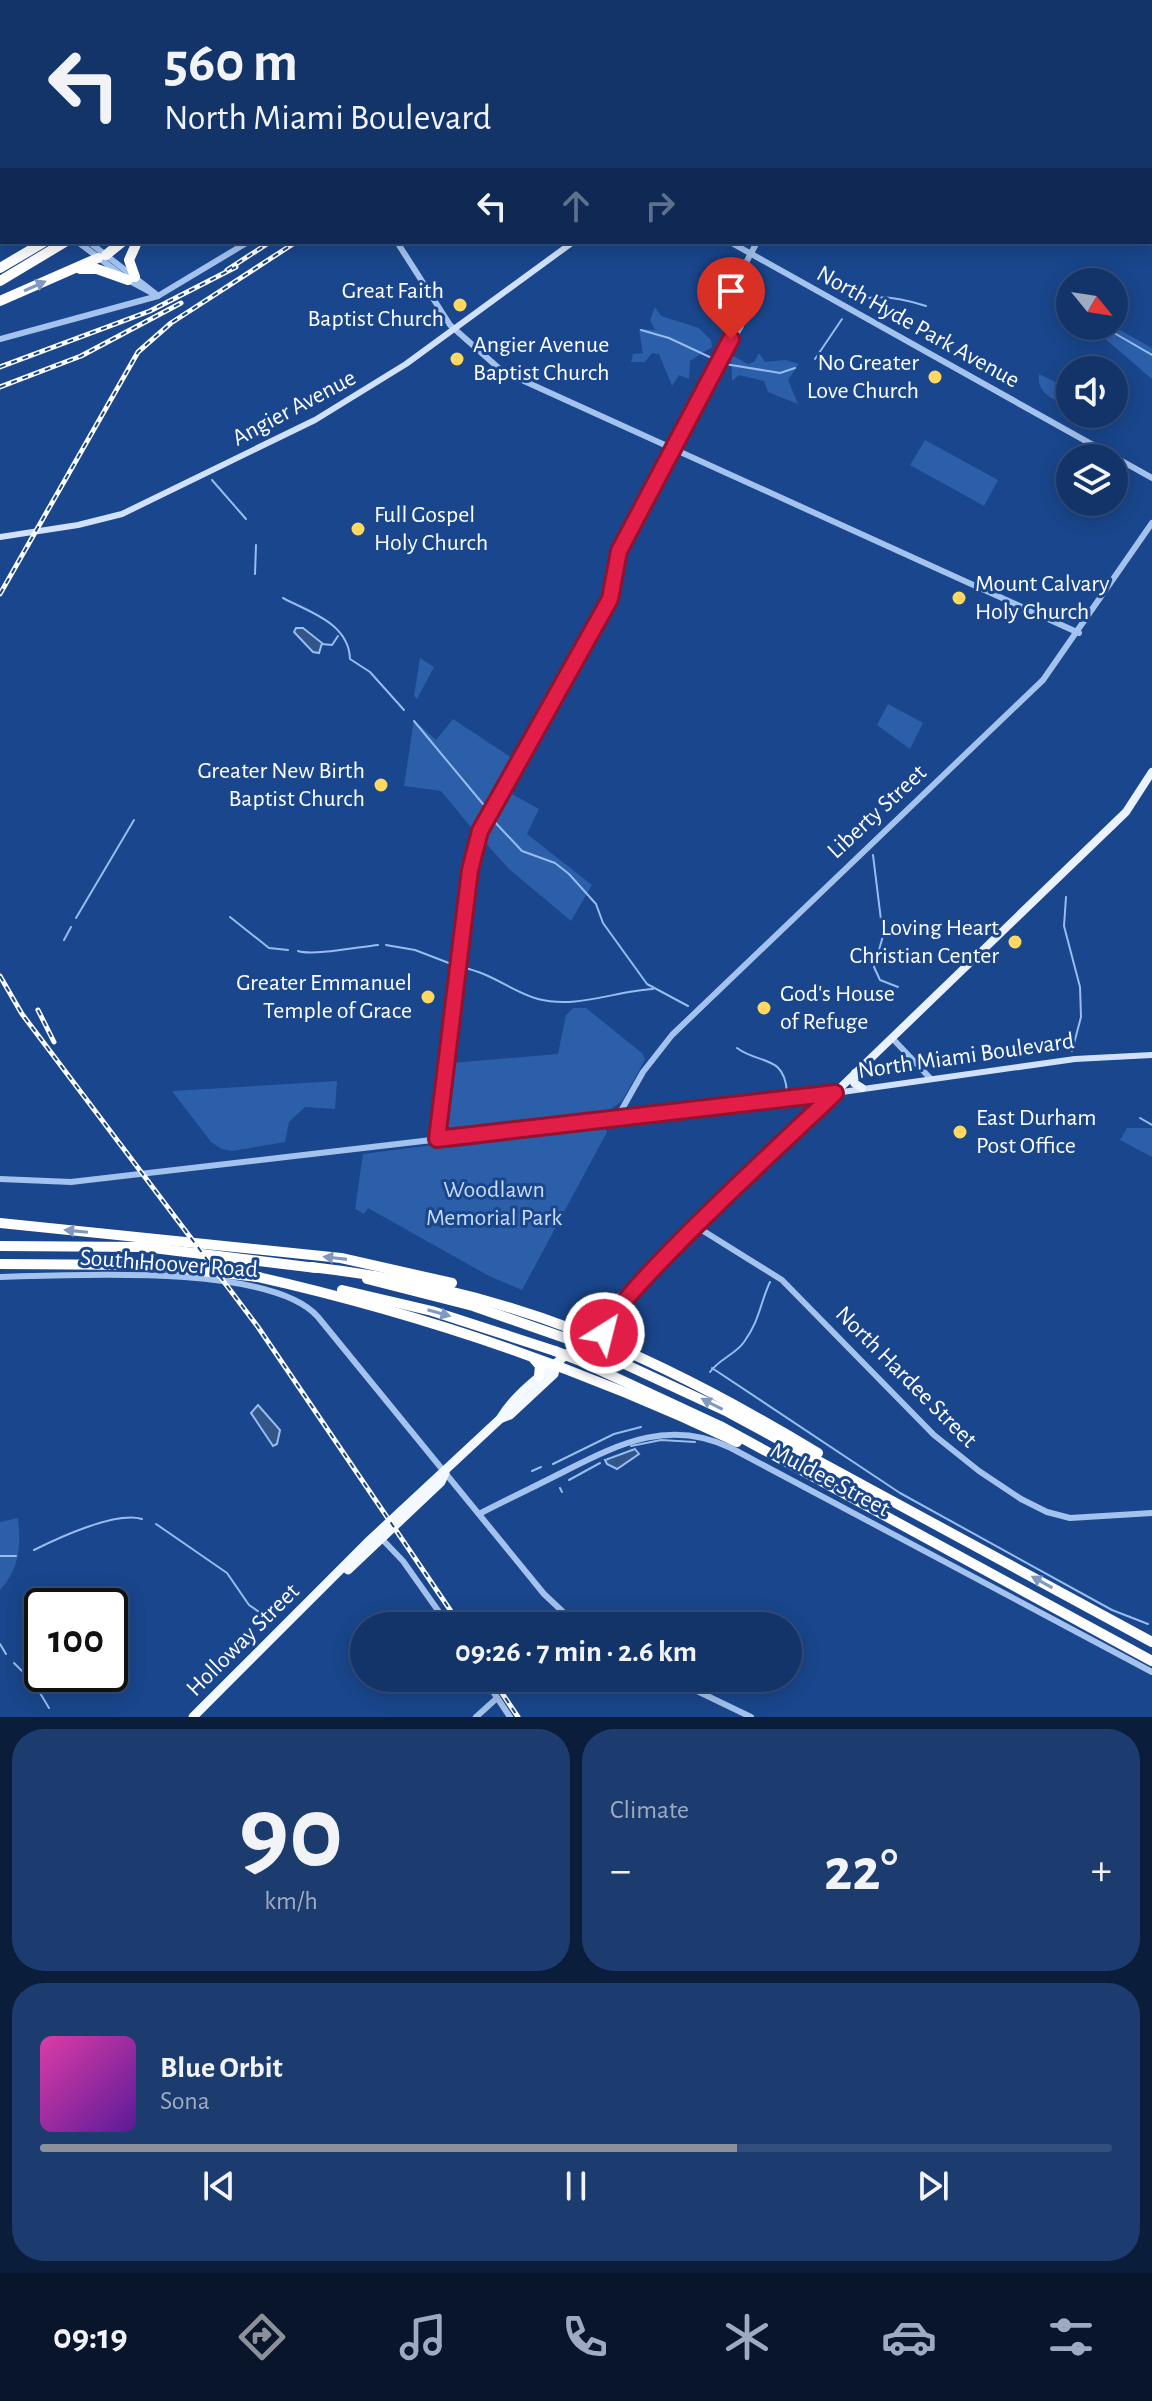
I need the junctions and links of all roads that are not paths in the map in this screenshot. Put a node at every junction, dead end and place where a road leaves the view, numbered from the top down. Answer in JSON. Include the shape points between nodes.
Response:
{"nodes":[{"id":1,"x":31,"y":244,"type":"edge"},
{"id":2,"x":41,"y":244,"type":"edge"},
{"id":3,"x":62,"y":244,"type":"edge"},
{"id":4,"x":119,"y":244,"type":"edge"},
{"id":5,"x":136,"y":244,"type":"edge"},
{"id":6,"x":245,"y":244,"type":"edge"},
{"id":7,"x":398,"y":244,"type":"edge"},
{"id":8,"x":570,"y":244,"type":"edge"},
{"id":9,"x":734,"y":244,"type":"edge"},
{"id":10,"x":756,"y":244,"type":"edge"},
{"id":11,"x":89,"y":245,"type":"edge"},
{"id":12,"x":751,"y":254,"type":"junction"},
{"id":13,"x":102,"y":256,"type":"junction"},
{"id":14,"x":0,"y":260,"type":"edge"},
{"id":15,"x":0,"y":268,"type":"edge"},
{"id":16,"x":70,"y":271,"type":"junction"},
{"id":17,"x":0,"y":281,"type":"edge"},
{"id":18,"x":133,"y":281,"type":"junction"},
{"id":19,"x":158,"y":296,"type":"junction"},
{"id":20,"x":0,"y":301,"type":"edge"},
{"id":21,"x":134,"y":305,"type":"junction"},
{"id":22,"x":741,"y":326,"type":"dead end"},
{"id":23,"x":454,"y":329,"type":"junction"},
{"id":24,"x":0,"y":339,"type":"edge"},
{"id":25,"x":727,"y":352,"type":"junction"},
{"id":26,"x":675,"y":448,"type":"junction"},
{"id":27,"x":1152,"y":478,"type":"edge"},
{"id":28,"x":1152,"y":523,"type":"edge"},
{"id":29,"x":0,"y":537,"type":"edge"},
{"id":30,"x":1079,"y":633,"type":"junction"},
{"id":31,"x":1152,"y":772,"type":"edge"},
{"id":32,"x":892,"y":1038,"type":"junction"},
{"id":33,"x":1152,"y":1055,"type":"edge"},
{"id":34,"x":855,"y":1072,"type":"junction"},
{"id":35,"x":930,"y":1078,"type":"junction"},
{"id":36,"x":862,"y":1088,"type":"junction"},
{"id":37,"x":835,"y":1093,"type":"junction"},
{"id":38,"x":808,"y":1095,"type":"junction"},
{"id":39,"x":813,"y":1114,"type":"junction"},
{"id":40,"x":617,"y":1118,"type":"junction"},
{"id":41,"x":437,"y":1139,"type":"junction"},
{"id":42,"x":0,"y":1179,"type":"edge"},
{"id":43,"x":0,"y":1223,"type":"edge"},
{"id":44,"x":697,"y":1227,"type":"junction"},
{"id":45,"x":0,"y":1246,"type":"edge"},
{"id":46,"x":0,"y":1264,"type":"edge"},
{"id":47,"x":311,"y":1267,"type":"junction"},
{"id":48,"x":253,"y":1276,"type":"junction"},
{"id":49,"x":0,"y":1277,"type":"edge"},
{"id":50,"x":637,"y":1286,"type":"junction"},
{"id":51,"x":517,"y":1308,"type":"junction"},
{"id":52,"x":606,"y":1323,"type":"junction"},
{"id":53,"x":588,"y":1335,"type":"junction"},
{"id":54,"x":610,"y":1344,"type":"junction"},
{"id":55,"x":533,"y":1358,"type":"junction"},
{"id":56,"x":556,"y":1365,"type":"junction"},
{"id":57,"x":539,"y":1376,"type":"junction"},
{"id":58,"x":502,"y":1418,"type":"junction"},
{"id":59,"x":797,"y":1468,"type":"junction"},
{"id":60,"x":445,"y":1473,"type":"junction"},
{"id":61,"x":880,"y":1494,"type":"junction"},
{"id":62,"x":1152,"y":1513,"type":"edge"},
{"id":63,"x":479,"y":1514,"type":"junction"},
{"id":64,"x":380,"y":1536,"type":"junction"},
{"id":65,"x":439,"y":1612,"type":"edge"},
{"id":66,"x":563,"y":1612,"type":"edge"},
{"id":67,"x":1152,"y":1642,"type":"edge"},
{"id":68,"x":1152,"y":1661,"type":"edge"},
{"id":69,"x":1152,"y":1672,"type":"edge"},
{"id":70,"x":493,"y":1692,"type":"edge"},
{"id":71,"x":699,"y":1692,"type":"edge"},
{"id":72,"x":497,"y":1698,"type":"junction"},
{"id":73,"x":193,"y":1717,"type":"edge"},
{"id":74,"x":476,"y":1717,"type":"edge"},
{"id":75,"x":510,"y":1717,"type":"edge"},
{"id":76,"x":751,"y":1717,"type":"edge"}],
"edges":[{"from":1,"to":14,"type":"highway"},
{"from":2,"to":15,"type":"highway"},
{"from":3,"to":17,"type":"highway"},
{"from":4,"to":13,"type":"highway"},
{"from":5,"to":18,"type":"highway","via":[[129,260]]},
{"from":6,"to":19,"type":"street"},
{"from":7,"to":23,"type":"street"},
{"from":8,"to":23,"type":"main road","name":"Angier Avenue"},
{"from":9,"to":12,"type":"street","name":"North Hyde Park Avenue"},
{"from":10,"to":12,"type":"street"},
{"from":11,"to":13,"type":"street"},
{"from":12,"to":25,"type":"street","via":[[724,304],[731,334]]},
{"from":12,"to":27,"type":"street","name":"North Hyde Park Avenue"},
{"from":13,"to":16,"type":"highway"},
{"from":13,"to":18,"type":"street"},
{"from":16,"to":18,"type":"highway","via":[[97,269]]},
{"from":20,"to":16,"type":"highway","one_way":true},
{"from":18,"to":19,"type":"street"},
{"from":18,"to":21,"type":"street","via":[[139,295]]},
{"from":19,"to":21,"type":"street"},
{"from":21,"to":24,"type":"street"},
{"from":22,"to":25,"type":"street"},
{"from":23,"to":26,"type":"street","via":[[508,374]]},
{"from":23,"to":29,"type":"main road","name":"Angier Avenue","via":[[339,407],[131,511]]},
{"from":25,"to":26,"type":"street"},
{"from":26,"to":30,"type":"street"},
{"from":26,"to":41,"type":"street","via":[[618,553],[610,599],[480,831],[470,870]]},
{"from":28,"to":30,"type":"street","name":"Liberty Street"},
{"from":30,"to":40,"type":"street","name":"Liberty Street","via":[[1043,680],[672,1035]]},
{"from":31,"to":32,"type":"main road","name":"Holloway Street","via":[[1126,812]]},
{"from":32,"to":34,"type":"main road","name":"Holloway Street"},
{"from":32,"to":35,"type":"street"},
{"from":33,"to":35,"type":"main road","name":"North Miami Boulevard","via":[[1089,1057]]},
{"from":34,"to":36,"type":"main road","via":[[854,1083]]},
{"from":34,"to":37,"type":"main road","name":"Holloway Street"},
{"from":35,"to":36,"type":"main road","name":"North Miami Boulevard"},
{"from":36,"to":37,"type":"main road","name":"North Miami Boulevard"},
{"from":37,"to":38,"type":"street","name":"North Miami Boulevard"},
{"from":37,"to":39,"type":"main road","name":"Holloway Street"},
{"from":38,"to":39,"type":"main road","via":[[814,1102]]},
{"from":38,"to":40,"type":"street","name":"North Miami Boulevard"},
{"from":39,"to":44,"type":"main road","name":"Holloway Street"},
{"from":40,"to":41,"type":"street","name":"North Miami Boulevard"},
{"from":41,"to":42,"type":"street","name":"North Miami Boulevard","via":[[71,1182]]},
{"from":51,"to":43,"type":"highway","one_way":true,"via":[[449,1281],[359,1261]]},
{"from":44,"to":50,"type":"main road","name":"Holloway Street"},
{"from":44,"to":62,"type":"street","name":"North Hardee Street","via":[[782,1280],[934,1435],[1021,1499],[1070,1518]]},
{"from":45,"to":47,"type":"highway","via":[[145,1247]]},
{"from":46,"to":48,"type":"highway","via":[[144,1265]]},
{"from":47,"to":51,"type":"highway","via":[[410,1280]]},
{"from":61,"to":47,"type":"highway","one_way":true,"bridge":true,"via":[[695,1395],[568,1339],[437,1296]]},
{"from":48,"to":55,"type":"highway","via":[[366,1303]]},
{"from":48,"to":59,"type":"highway","one_way":true,"bridge":true,"via":[[397,1302],[555,1351],[677,1404]]},
{"from":49,"to":60,"type":"street","name":"South Hoover Road","via":[[180,1278],[292,1296],[318,1317]]},
{"from":50,"to":52,"type":"main road","name":"Holloway Street"},
{"from":50,"to":53,"type":"main road","name":"Holloway Street","via":[[590,1326]]},
{"from":51,"to":53,"type":"highway"},
{"from":52,"to":53,"type":"main road","name":"Holloway Street"},
{"from":52,"to":54,"type":"highway"},
{"from":53,"to":54,"type":"highway"},
{"from":53,"to":56,"type":"highway","name":"Holloway Street"},
{"from":54,"to":61,"type":"highway","via":[[724,1398]]},
{"from":55,"to":56,"type":"highway"},
{"from":55,"to":57,"type":"highway"},
{"from":56,"to":57,"type":"highway","name":"Holloway Street"},
{"from":56,"to":58,"type":"highway","name":"Holloway Street","via":[[554,1374]]},
{"from":56,"to":59,"type":"highway"},
{"from":57,"to":58,"type":"highway","name":"Holloway Street"},
{"from":58,"to":60,"type":"highway","name":"Holloway Street"},
{"from":59,"to":68,"type":"highway"},
{"from":60,"to":63,"type":"street","name":"South Hoover Road"},
{"from":60,"to":64,"type":"highway","name":"Holloway Street"},
{"from":67,"to":61,"type":"highway","one_way":true},
{"from":63,"to":66,"type":"street","name":"South Hoover Road"},
{"from":63,"to":69,"type":"street","name":"Muldee Street","via":[[630,1440],[670,1433],[698,1437],[731,1448]]},
{"from":64,"to":65,"type":"street"},
{"from":64,"to":73,"type":"highway","name":"Holloway Street"},
{"from":70,"to":72,"type":"street"},
{"from":71,"to":76,"type":"street"},
{"from":72,"to":74,"type":"street"},
{"from":72,"to":75,"type":"street"}]}
